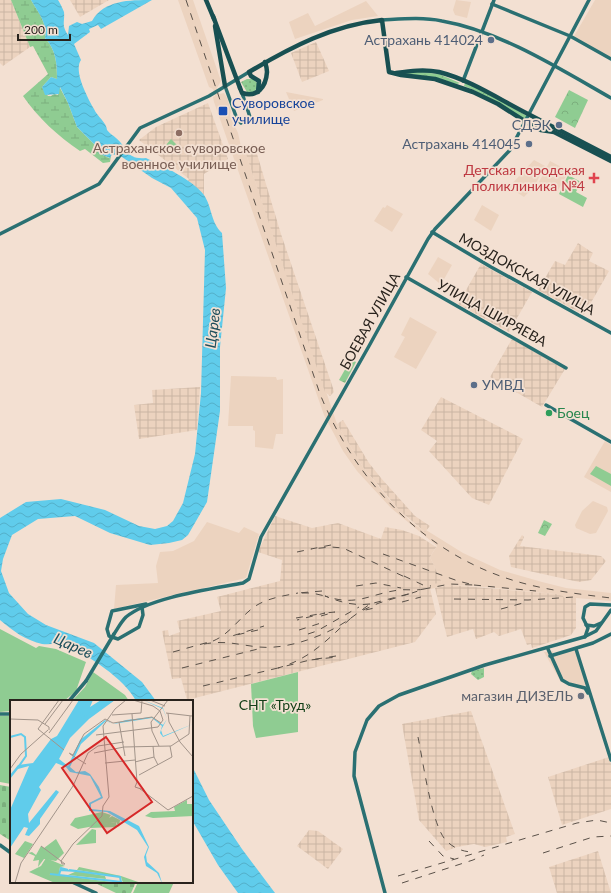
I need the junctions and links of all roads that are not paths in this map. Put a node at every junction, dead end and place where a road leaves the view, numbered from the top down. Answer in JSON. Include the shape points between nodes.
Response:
{"nodes":[{"id":1,"x":206,"y":0,"type":"edge"},
{"id":2,"x":589,"y":0,"type":"edge"},
{"id":3,"x":493,"y":2,"type":"edge"},
{"id":4,"x":213,"y":16,"type":"junction"},
{"id":5,"x":382,"y":20,"type":"junction"},
{"id":6,"x":482,"y":31,"type":"junction"},
{"id":7,"x":570,"y":36,"type":"junction"},
{"id":8,"x":611,"y":59,"type":"edge"},
{"id":9,"x":265,"y":62,"type":"junction"},
{"id":10,"x":555,"y":67,"type":"junction"},
{"id":11,"x":249,"y":72,"type":"junction"},
{"id":12,"x":393,"y":73,"type":"junction"},
{"id":13,"x":241,"y":77,"type":"junction"},
{"id":14,"x":252,"y":77,"type":"junction"},
{"id":15,"x":463,"y":81,"type":"junction"},
{"id":16,"x":225,"y":86,"type":"junction"},
{"id":17,"x":460,"y":87,"type":"junction"},
{"id":18,"x":241,"y":91,"type":"junction"},
{"id":19,"x":258,"y":92,"type":"junction"},
{"id":20,"x":611,"y":98,"type":"edge"},
{"id":21,"x":530,"y":115,"type":"junction"},
{"id":22,"x":526,"y":122,"type":"junction"},
{"id":23,"x":547,"y":124,"type":"junction"},
{"id":24,"x":545,"y":130,"type":"junction"},
{"id":25,"x":603,"y":155,"type":"junction"},
{"id":26,"x":611,"y":157,"type":"edge"},
{"id":27,"x":611,"y":161,"type":"edge"},
{"id":28,"x":432,"y":232,"type":"junction"},
{"id":29,"x":0,"y":234,"type":"edge"},
{"id":30,"x":406,"y":277,"type":"junction"},
{"id":31,"x":611,"y":333,"type":"edge"},
{"id":32,"x":566,"y":368,"type":"dead end"},
{"id":33,"x":546,"y":406,"type":"dead end"},
{"id":34,"x":611,"y":442,"type":"edge"},
{"id":35,"x":149,"y":605,"type":"junction"},
{"id":36,"x":611,"y":605,"type":"edge"},
{"id":37,"x":134,"y":606,"type":"junction"},
{"id":38,"x":142,"y":607,"type":"junction"},
{"id":39,"x":137,"y":610,"type":"junction"},
{"id":40,"x":611,"y":610,"type":"edge"},
{"id":41,"x":605,"y":620,"type":"junction"},
{"id":42,"x":586,"y":625,"type":"junction"},
{"id":43,"x":611,"y":634,"type":"edge"},
{"id":44,"x":584,"y":638,"type":"junction"},
{"id":45,"x":548,"y":649,"type":"junction"},
{"id":46,"x":576,"y":649,"type":"junction"},
{"id":47,"x":550,"y":656,"type":"junction"},
{"id":48,"x":583,"y":673,"type":"junction"},
{"id":49,"x":578,"y":685,"type":"junction"},
{"id":50,"x":70,"y":700,"type":"edge"},
{"id":51,"x":596,"y":711,"type":"junction"},
{"id":52,"x":611,"y":760,"type":"edge"},
{"id":53,"x":0,"y":845,"type":"edge"},
{"id":54,"x":10,"y":852,"type":"edge"},
{"id":55,"x":74,"y":883,"type":"edge"},
{"id":56,"x":96,"y":893,"type":"edge"},
{"id":57,"x":385,"y":893,"type":"edge"}],
"edges":[{"from":1,"to":4,"type":"main road"},
{"from":2,"to":7,"type":"main road","name":"БОЕВАЯ УЛИЦА"},
{"from":3,"to":6,"type":"main road"},
{"from":3,"to":7,"type":"main road"},
{"from":4,"to":16,"type":"main road","bridge":true},
{"from":4,"to":18,"type":"main road","bridge":true},
{"from":5,"to":6,"type":"main road","via":[[432,19]]},
{"from":5,"to":9,"type":"main road","via":[[328,32]]},
{"from":5,"to":12,"type":"main road","via":[[388,69]]},
{"from":6,"to":10,"type":"main road"},
{"from":6,"to":15,"type":"main road"},
{"from":7,"to":8,"type":"main road"},
{"from":7,"to":10,"type":"main road","name":"БОЕВАЯ УЛИЦА"},
{"from":9,"to":11,"type":"main road"},
{"from":9,"to":19,"type":"main road","via":[[267,70]]},
{"from":10,"to":20,"type":"main road"},
{"from":10,"to":21,"type":"main road","name":"БОЕВАЯ УЛИЦА"},
{"from":11,"to":13,"type":"main road"},
{"from":11,"to":14,"type":"main road"},
{"from":12,"to":15,"type":"main road","via":[[413,70],[439,72]]},
{"from":12,"to":17,"type":"main road","via":[[435,79]]},
{"from":13,"to":14,"type":"main road"},
{"from":13,"to":16,"type":"main road"},
{"from":14,"to":19,"type":"main road","via":[[259,81]]},
{"from":15,"to":17,"type":"main road"},
{"from":15,"to":21,"type":"main road"},
{"from":16,"to":18,"type":"main road","via":[[237,119],[241,123],[250,117]]},
{"from":16,"to":29,"type":"main road","via":[[140,128],[99,184]]},
{"from":17,"to":22,"type":"main road","via":[[486,98]]},
{"from":18,"to":19,"type":"main road","via":[[250,95]]},
{"from":21,"to":22,"type":"main road","name":"БОЕВАЯ УЛИЦА"},
{"from":21,"to":23,"type":"main road"},
{"from":22,"to":24,"type":"main road"},
{"from":22,"to":28,"type":"main road","name":"БОЕВАЯ УЛИЦА","via":[[504,158]]},
{"from":23,"to":24,"type":"main road"},
{"from":23,"to":25,"type":"main road"},
{"from":24,"to":25,"type":"main road"},
{"from":25,"to":26,"type":"main road"},
{"from":25,"to":27,"type":"main road"},
{"from":28,"to":30,"type":"main road","name":"БОЕВАЯ УЛИЦА"},
{"from":28,"to":31,"type":"main road","name":"МОЗДОКСКАЯ УЛИЦА"},
{"from":30,"to":32,"type":"main road","name":"УЛИЦА ШИРЯЕВА"},
{"from":30,"to":35,"type":"main road","name":"БОЕВАЯ УЛИЦА","via":[[261,537],[249,579],[244,583]]},
{"from":33,"to":34,"type":"main road"},
{"from":35,"to":37,"type":"main road"},
{"from":35,"to":38,"type":"main road"},
{"from":36,"to":42,"type":"main road","via":[[590,604],[585,607],[583,618]]},
{"from":37,"to":38,"type":"main road","via":[[112,611],[107,633],[114,639],[139,627],[143,615]]},
{"from":37,"to":39,"type":"main road"},
{"from":38,"to":39,"type":"main road"},
{"from":39,"to":50,"type":"main road","bridge":true,"via":[[124,620],[86,681]]},
{"from":40,"to":41,"type":"main road"},
{"from":41,"to":42,"type":"main road","via":[[594,626]]},
{"from":41,"to":44,"type":"main road"},
{"from":42,"to":44,"type":"main road","via":[[588,631]]},
{"from":43,"to":46,"type":"main road"},
{"from":44,"to":45,"type":"main road"},
{"from":45,"to":47,"type":"main road"},
{"from":45,"to":57,"type":"main road","via":[[485,665],[399,694],[379,706],[367,720],[355,752],[354,776]]},
{"from":46,"to":47,"type":"main road"},
{"from":46,"to":48,"type":"main road"},
{"from":47,"to":49,"type":"main road","via":[[562,680]]},
{"from":48,"to":49,"type":"main road","via":[[584,681]]},
{"from":48,"to":51,"type":"main road"},
{"from":49,"to":51,"type":"main road","via":[[588,691]]},
{"from":51,"to":52,"type":"main road"},
{"from":53,"to":54,"type":"main road"},
{"from":55,"to":56,"type":"main road"}]}
